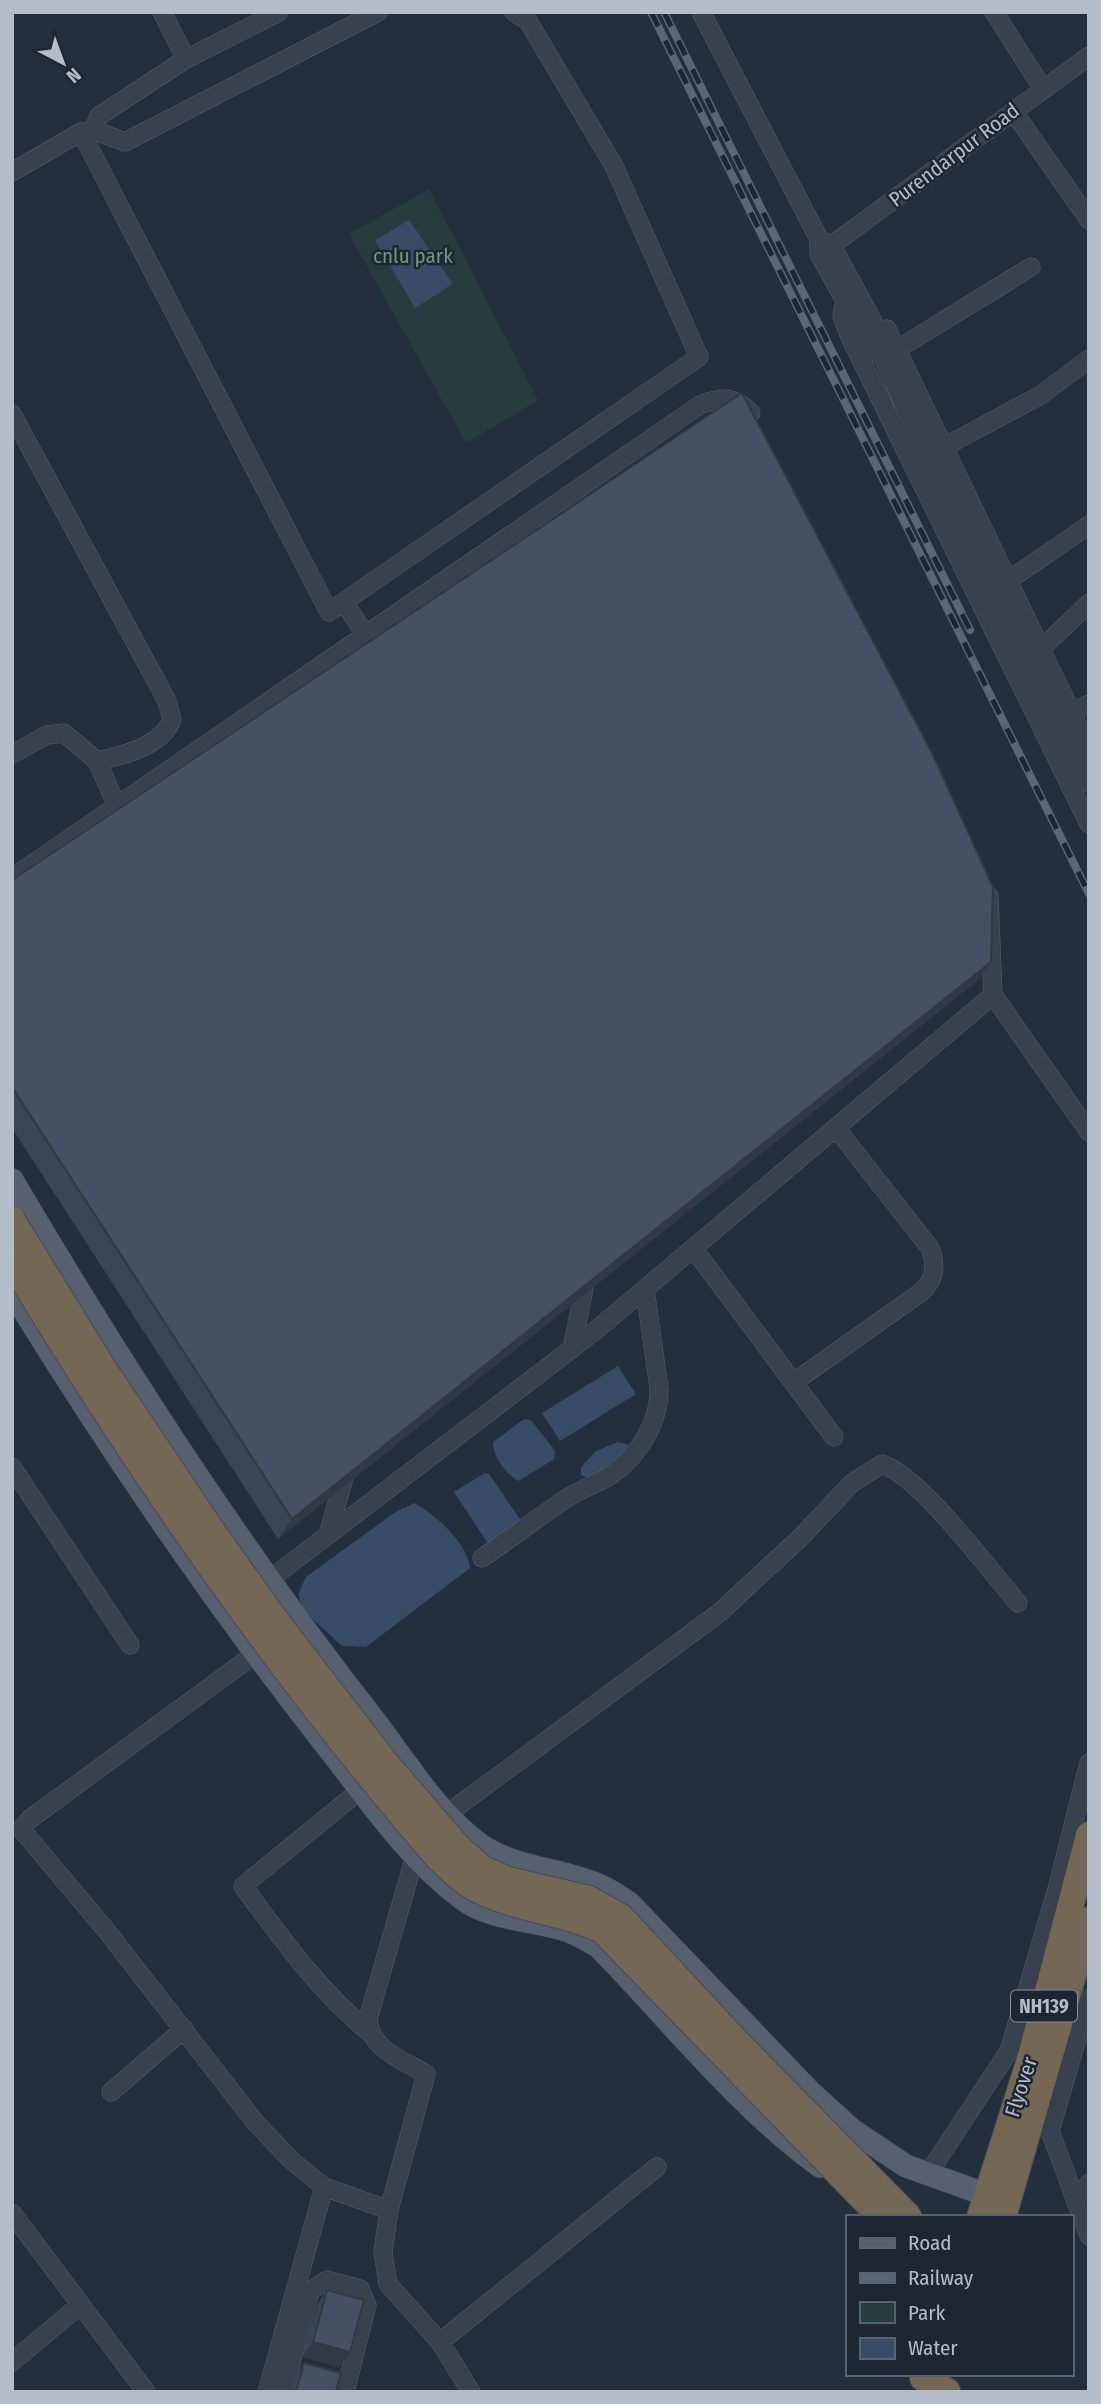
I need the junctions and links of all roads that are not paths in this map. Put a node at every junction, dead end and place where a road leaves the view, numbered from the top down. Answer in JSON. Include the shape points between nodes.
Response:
{"nodes":[{"id":1,"x":162,"y":12,"type":"edge"},
{"id":2,"x":279,"y":12,"type":"edge"},
{"id":3,"x":378,"y":12,"type":"edge"},
{"id":4,"x":514,"y":12,"type":"edge"},
{"id":5,"x":701,"y":12,"type":"edge"},
{"id":6,"x":994,"y":12,"type":"edge"},
{"id":7,"x":1089,"y":56,"type":"edge"},
{"id":8,"x":186,"y":59,"type":"junction"},
{"id":9,"x":1043,"y":89,"type":"junction"},
{"id":10,"x":1013,"y":111,"type":"junction"},
{"id":11,"x":87,"y":131,"type":"junction"},
{"id":12,"x":12,"y":172,"type":"edge"},
{"id":13,"x":1089,"y":220,"type":"edge"},
{"id":14,"x":823,"y":246,"type":"junction"},
{"id":15,"x":1031,"y":267,"type":"dead end"},
{"id":16,"x":845,"y":300,"type":"junction"},
{"id":17,"x":870,"y":324,"type":"junction"},
{"id":18,"x":889,"y":353,"type":"junction"},
{"id":19,"x":1089,"y":359,"type":"edge"},
{"id":20,"x":12,"y":414,"type":"edge"},
{"id":21,"x":761,"y":429,"type":"edge"},
{"id":22,"x":944,"y":447,"type":"junction"},
{"id":23,"x":1089,"y":525,"type":"edge"},
{"id":24,"x":1009,"y":580,"type":"junction"},
{"id":25,"x":344,"y":602,"type":"junction"},
{"id":26,"x":1089,"y":603,"type":"edge"},
{"id":27,"x":364,"y":633,"type":"junction"},
{"id":28,"x":1042,"y":648,"type":"junction"},
{"id":29,"x":1089,"y":704,"type":"edge"},
{"id":30,"x":1071,"y":713,"type":"junction"},
{"id":31,"x":1089,"y":749,"type":"edge"},
{"id":32,"x":12,"y":754,"type":"edge"},
{"id":33,"x":97,"y":761,"type":"junction"},
{"id":34,"x":1089,"y":783,"type":"edge"},
{"id":35,"x":117,"y":806,"type":"junction"},
{"id":36,"x":1089,"y":824,"type":"edge"},
{"id":37,"x":983,"y":875,"type":"edge"},
{"id":38,"x":12,"y":878,"type":"edge"},
{"id":39,"x":993,"y":995,"type":"junction"},
{"id":40,"x":836,"y":1128,"type":"junction"},
{"id":41,"x":1089,"y":1132,"type":"edge"},
{"id":42,"x":12,"y":1180,"type":"edge"},
{"id":43,"x":12,"y":1220,"type":"edge"},
{"id":44,"x":693,"y":1248,"type":"junction"},
{"id":45,"x":591,"y":1255,"type":"edge"},
{"id":46,"x":12,"y":1262,"type":"edge"},
{"id":47,"x":645,"y":1289,"type":"junction"},
{"id":48,"x":12,"y":1291,"type":"edge"},
{"id":49,"x":572,"y":1349,"type":"junction"},
{"id":50,"x":794,"y":1382,"type":"junction"},
{"id":51,"x":834,"y":1437,"type":"dead end"},
{"id":52,"x":350,"y":1455,"type":"edge"},
{"id":53,"x":12,"y":1467,"type":"edge"},
{"id":54,"x":328,"y":1535,"type":"junction"},
{"id":55,"x":482,"y":1558,"type":"dead end"},
{"id":56,"x":269,"y":1580,"type":"junction"},
{"id":57,"x":1018,"y":1603,"type":"dead end"},
{"id":58,"x":130,"y":1645,"type":"dead end"},
{"id":59,"x":255,"y":1654,"type":"junction"},
{"id":60,"x":401,"y":1755,"type":"junction"},
{"id":61,"x":1089,"y":1763,"type":"edge"},
{"id":62,"x":361,"y":1790,"type":"junction"},
{"id":63,"x":448,"y":1814,"type":"junction"},
{"id":64,"x":17,"y":1825,"type":"edge"},
{"id":65,"x":1089,"y":1836,"type":"edge"},
{"id":66,"x":415,"y":1856,"type":"junction"},
{"id":67,"x":1089,"y":1920,"type":"edge"},
{"id":68,"x":1089,"y":1998,"type":"edge"},
{"id":69,"x":184,"y":2029,"type":"junction"},
{"id":70,"x":369,"y":2032,"type":"junction"},
{"id":71,"x":781,"y":2062,"type":"junction"},
{"id":72,"x":111,"y":2092,"type":"dead end"},
{"id":73,"x":742,"y":2096,"type":"junction"},
{"id":74,"x":657,"y":2167,"type":"dead end"},
{"id":75,"x":928,"y":2174,"type":"junction"},
{"id":76,"x":1089,"y":2183,"type":"edge"},
{"id":77,"x":324,"y":2187,"type":"junction"},
{"id":78,"x":997,"y":2197,"type":"edge"},
{"id":79,"x":1076,"y":2203,"type":"junction"},
{"id":80,"x":389,"y":2210,"type":"junction"},
{"id":81,"x":879,"y":2215,"type":"edge"},
{"id":82,"x":907,"y":2215,"type":"edge"},
{"id":83,"x":921,"y":2215,"type":"edge"},
{"id":84,"x":14,"y":2220,"type":"edge"},
{"id":85,"x":1089,"y":2236,"type":"edge"},
{"id":86,"x":79,"y":2306,"type":"junction"},
{"id":87,"x":440,"y":2342,"type":"junction"},
{"id":88,"x":12,"y":2362,"type":"edge"},
{"id":89,"x":290,"y":2369,"type":"junction"},
{"id":90,"x":922,"y":2380,"type":"edge"},
{"id":91,"x":346,"y":2388,"type":"edge"},
{"id":92,"x":146,"y":2392,"type":"edge"},
{"id":93,"x":267,"y":2392,"type":"edge"},
{"id":94,"x":283,"y":2392,"type":"edge"},
{"id":95,"x":471,"y":2392,"type":"edge"},
{"id":96,"x":947,"y":2392,"type":"edge"}],
"edges":[{"from":1,"to":8,"type":"street"},
{"from":2,"to":8,"type":"street"},
{"from":3,"to":11,"type":"street","via":[[125,142]]},
{"from":4,"to":25,"type":"street","via":[[528,21],[614,166],[699,357]]},
{"from":5,"to":14,"type":"street"},
{"from":6,"to":9,"type":"street"},
{"from":7,"to":9,"type":"street","name":"Purendarpur Road"},
{"from":8,"to":11,"type":"street","via":[[99,116]]},
{"from":9,"to":10,"type":"street","name":"Purendarpur Road"},
{"from":10,"to":13,"type":"street"},
{"from":10,"to":14,"type":"street","name":"Purendarpur Road"},
{"from":11,"to":12,"type":"street"},
{"from":11,"to":25,"type":"street","via":[[329,612]]},
{"from":14,"to":16,"type":"street"},
{"from":14,"to":17,"type":"street"},
{"from":15,"to":18,"type":"street"},
{"from":16,"to":17,"type":"street"},
{"from":16,"to":36,"type":"street","via":[[842,316],[850,337]]},
{"from":17,"to":18,"type":"street","via":[[884,323]]},
{"from":18,"to":22,"type":"street"},
{"from":18,"to":34,"type":"street"},
{"from":19,"to":22,"type":"street","via":[[1041,395]]},
{"from":20,"to":33,"type":"street","via":[[167,701],[172,719],[169,729],[148,744]]},
{"from":21,"to":27,"type":"street","via":[[735,399],[719,397],[700,405]]},
{"from":22,"to":24,"type":"street"},
{"from":23,"to":24,"type":"street"},
{"from":24,"to":28,"type":"street"},
{"from":25,"to":27,"type":"street"},
{"from":26,"to":28,"type":"street"},
{"from":27,"to":35,"type":"street"},
{"from":28,"to":30,"type":"street"},
{"from":29,"to":30,"type":"street"},
{"from":30,"to":31,"type":"street"},
{"from":32,"to":33,"type":"street","via":[[47,735],[64,733]]},
{"from":33,"to":35,"type":"street"},
{"from":35,"to":38,"type":"street"},
{"from":37,"to":39,"type":"street","via":[[992,918]]},
{"from":39,"to":40,"type":"street"},
{"from":39,"to":41,"type":"street"},
{"from":40,"to":44,"type":"street"},
{"from":40,"to":50,"type":"street","via":[[930,1248],[934,1273],[920,1293]]},
{"from":42,"to":56,"type":"main road","via":[[117,1353]]},
{"from":43,"to":82,"type":"highway","bridge":true,"via":[[103,1368],[273,1617],[384,1761],[458,1847],[496,1875],[589,1899],[621,1917]]},
{"from":44,"to":47,"type":"street"},
{"from":44,"to":50,"type":"street"},
{"from":45,"to":49,"type":"street"},
{"from":46,"to":81,"type":"highway","bridge":true,"via":[[113,1423],[268,1646],[439,1859],[470,1886],[602,1930]]},
{"from":47,"to":49,"type":"street"},
{"from":47,"to":55,"type":"street","via":[[659,1388],[652,1427],[635,1453],[612,1474],[579,1491]]},
{"from":48,"to":59,"type":"main road","via":[[139,1489]]},
{"from":49,"to":54,"type":"street"},
{"from":50,"to":51,"type":"street"},
{"from":52,"to":54,"type":"street"},
{"from":53,"to":58,"type":"street"},
{"from":54,"to":56,"type":"street"},
{"from":56,"to":60,"type":"main road"},
{"from":57,"to":63,"type":"street","via":[[938,1511],[895,1468],[882,1464],[852,1483],[719,1612]]},
{"from":59,"to":62,"type":"main road"},
{"from":59,"to":64,"type":"street"},
{"from":60,"to":62,"type":"street"},
{"from":60,"to":63,"type":"main road"},
{"from":61,"to":75,"type":"street","via":[[1009,2051]]},
{"from":62,"to":66,"type":"main road"},
{"from":62,"to":70,"type":"street","via":[[243,1886],[302,1966]]},
{"from":63,"to":66,"type":"street"},
{"from":63,"to":71,"type":"main road","via":[[478,1843],[503,1858],[598,1885],[630,1904]]},
{"from":64,"to":69,"type":"street"},
{"from":65,"to":78,"type":"highway","name":"Flyover","number":"NH139"},
{"from":66,"to":70,"type":"street","via":[[371,2006]]},
{"from":66,"to":73,"type":"main road","via":[[466,1902],[503,1916],[570,1931],[598,1946]]},
{"from":67,"to":78,"type":"highway","name":"Flyover","number":"NH139"},
{"from":68,"to":79,"type":"street","via":[[1051,2132]]},
{"from":69,"to":72,"type":"street"},
{"from":69,"to":77,"type":"street","via":[[255,2122]]},
{"from":70,"to":80,"type":"street","via":[[381,2048],[426,2074]]},
{"from":71,"to":73,"type":"main road"},
{"from":71,"to":75,"type":"main road","via":[[852,2130],[906,2166]]},
{"from":73,"to":83,"type":"main road","via":[[794,2147],[845,2183]]},
{"from":74,"to":87,"type":"street"},
{"from":75,"to":78,"type":"main road"},
{"from":76,"to":79,"type":"street"},
{"from":77,"to":80,"type":"street"},
{"from":77,"to":93,"type":"street"},
{"from":79,"to":85,"type":"street"},
{"from":80,"to":87,"type":"street","via":[[383,2252],[388,2284]]},
{"from":84,"to":86,"type":"street"},
{"from":86,"to":88,"type":"street"},
{"from":86,"to":92,"type":"street"},
{"from":87,"to":95,"type":"street"},
{"from":89,"to":91,"type":"street"},
{"from":89,"to":91,"type":"street","via":[[310,2291],[327,2280],[360,2289],[367,2305]]},
{"from":89,"to":94,"type":"street"},
{"from":90,"to":96,"type":"highway"}]}
